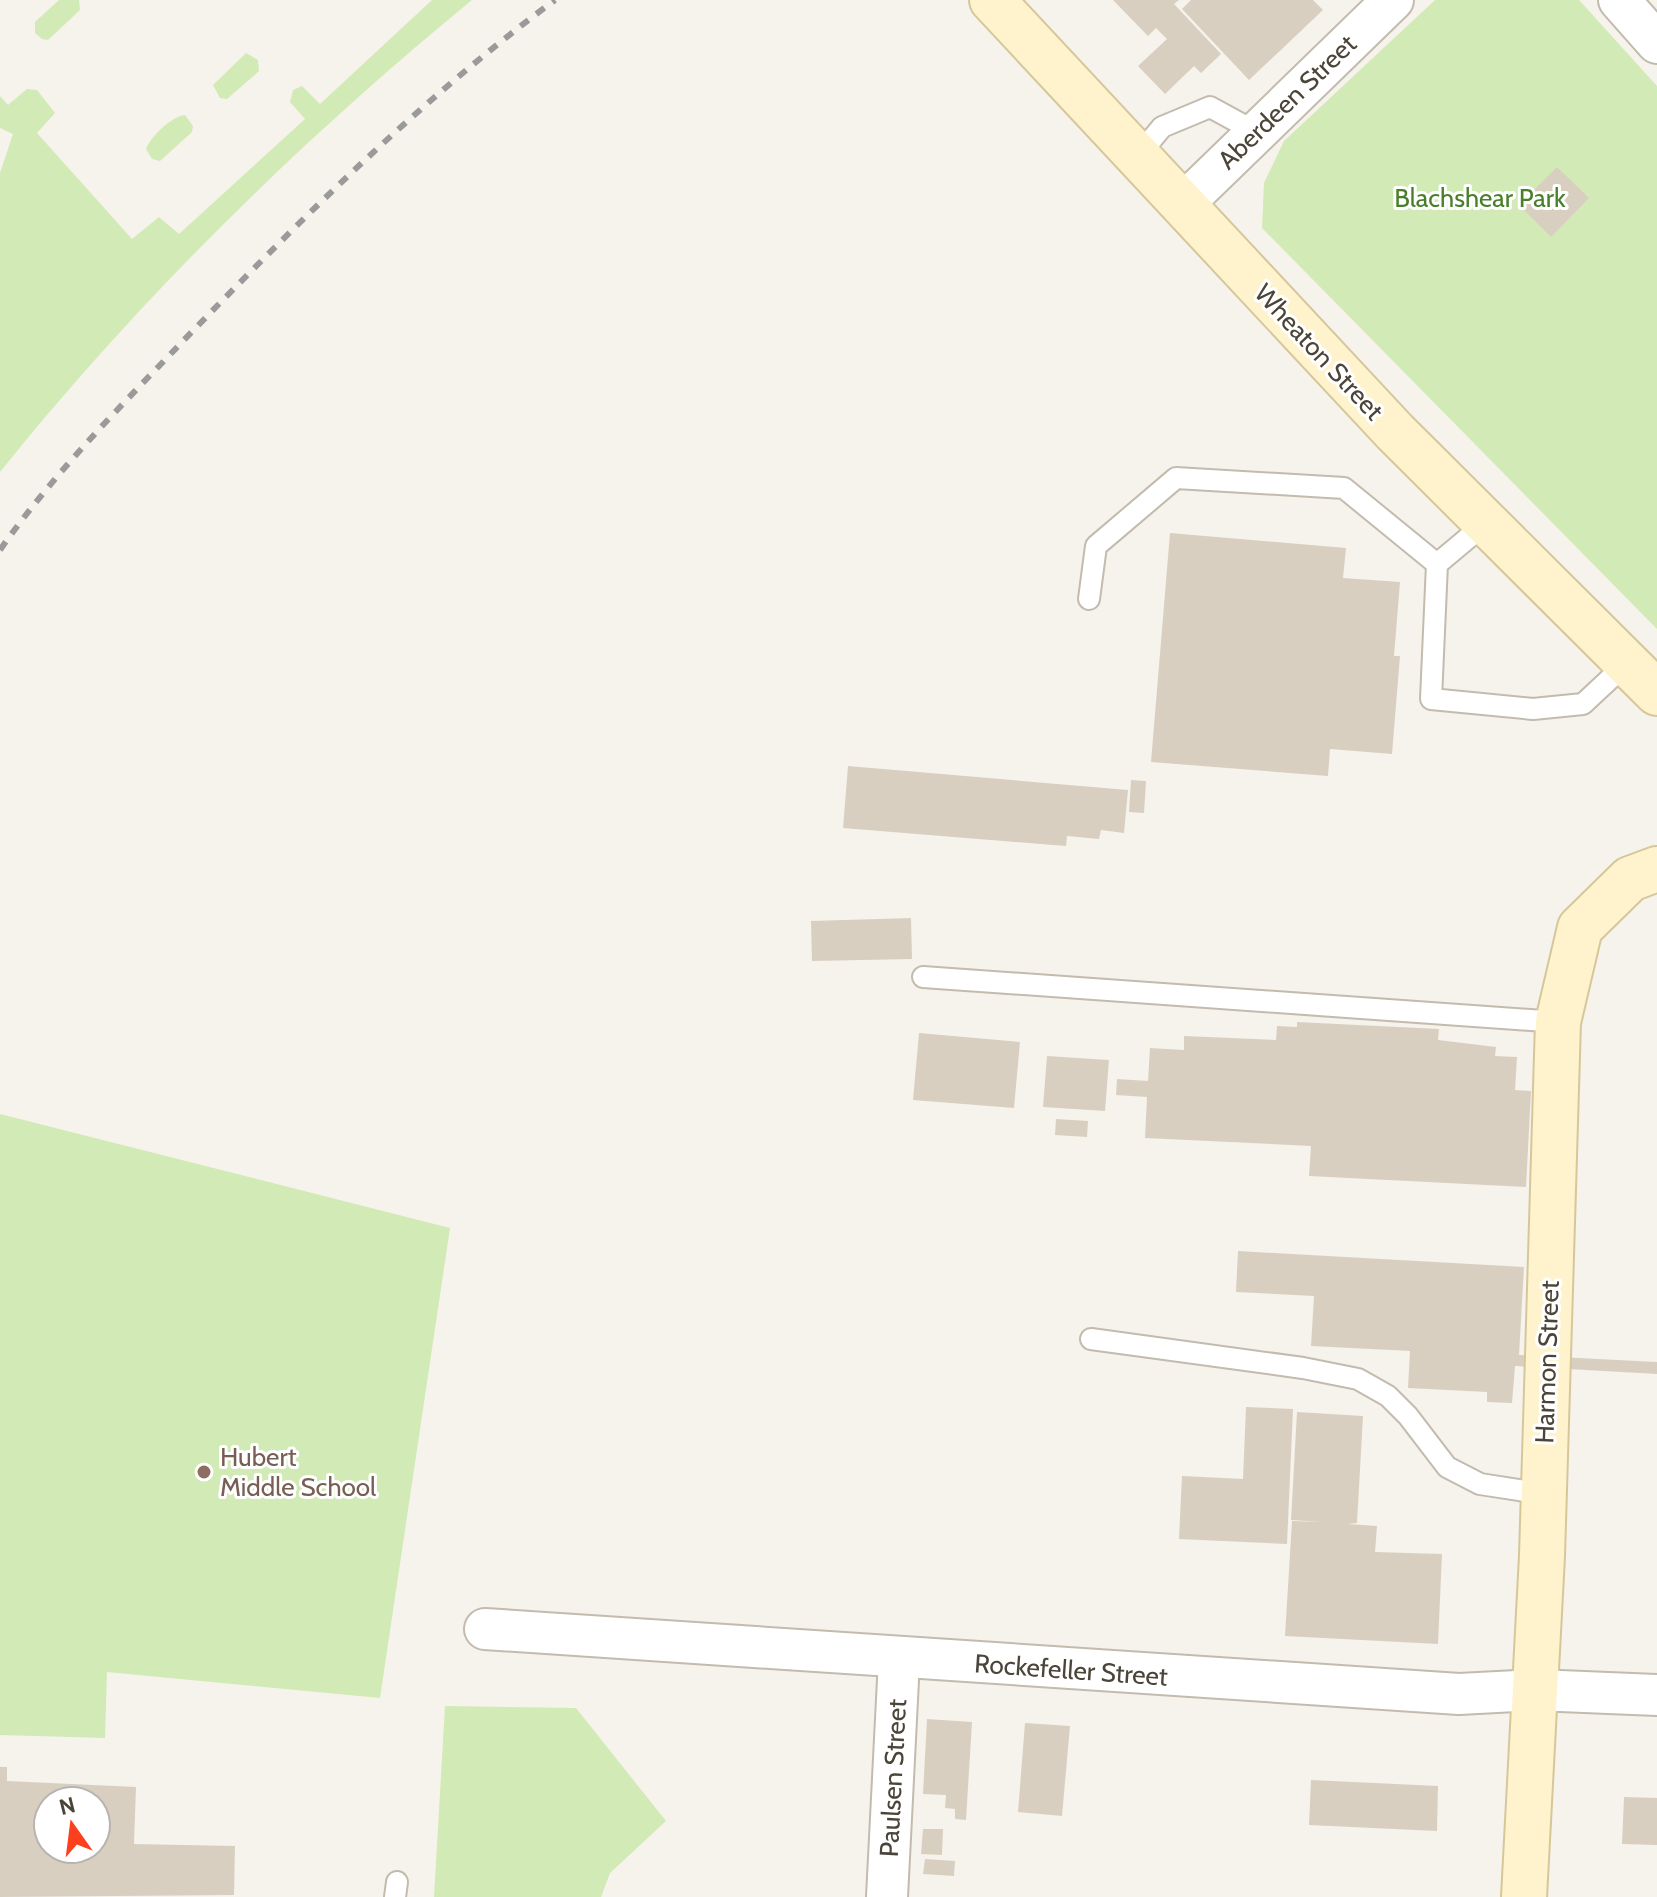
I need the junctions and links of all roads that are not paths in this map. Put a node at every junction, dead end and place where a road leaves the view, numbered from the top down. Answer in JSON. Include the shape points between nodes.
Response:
{"nodes":[{"id":1,"x":992,"y":0,"type":"edge"},
{"id":2,"x":1619,"y":0,"type":"edge"},
{"id":3,"x":1382,"y":4,"type":"edge"},
{"id":4,"x":1657,"y":43,"type":"edge"},
{"id":5,"x":1256,"y":132,"type":"junction"},
{"id":6,"x":1138,"y":156,"type":"junction"},
{"id":7,"x":1182,"y":205,"type":"junction"},
{"id":8,"x":1486,"y":523,"type":"junction"},
{"id":9,"x":1437,"y":564,"type":"junction"},
{"id":10,"x":1089,"y":599,"type":"dead end"},
{"id":11,"x":1643,"y":678,"type":"edge"},
{"id":12,"x":1657,"y":869,"type":"edge"},
{"id":13,"x":923,"y":977,"type":"dead end"},
{"id":14,"x":1558,"y":1022,"type":"junction"},
{"id":15,"x":1091,"y":1339,"type":"dead end"},
{"id":16,"x":1544,"y":1494,"type":"junction"},
{"id":17,"x":485,"y":1629,"type":"dead end"},
{"id":18,"x":899,"y":1660,"type":"junction"},
{"id":19,"x":1536,"y":1690,"type":"junction"},
{"id":20,"x":1657,"y":1695,"type":"edge"},
{"id":21,"x":887,"y":1897,"type":"edge"},
{"id":22,"x":1524,"y":1897,"type":"edge"}],
"edges":[{"from":1,"to":6,"type":"main road","name":"Wheaton Street"},
{"from":2,"to":4,"type":"street"},
{"from":3,"to":5,"type":"street","name":"Aberdeen Street"},
{"from":5,"to":6,"type":"lane","via":[[1210,107],[1162,127]]},
{"from":5,"to":7,"type":"street","name":"Aberdeen Street"},
{"from":6,"to":7,"type":"main road","name":"Wheaton Street"},
{"from":7,"to":8,"type":"main road","name":"Wheaton Street"},
{"from":8,"to":9,"type":"lane"},
{"from":8,"to":11,"type":"main road","name":"Wheaton Street"},
{"from":9,"to":10,"type":"lane","via":[[1344,488],[1176,478],[1096,546]]},
{"from":9,"to":11,"type":"lane","via":[[1431,699],[1533,709],[1583,704]]},
{"from":12,"to":14,"type":"main road","name":"Harmon Street","via":[[1630,879],[1580,928]]},
{"from":13,"to":14,"type":"lane"},
{"from":14,"to":16,"type":"main road","name":"Harmon Street"},
{"from":15,"to":16,"type":"lane","via":[[1358,1379],[1398,1406],[1447,1467],[1480,1484]]},
{"from":16,"to":19,"type":"main road","name":"Harmon Street"},
{"from":17,"to":18,"type":"street","name":"Rockefeller Street"},
{"from":18,"to":19,"type":"street","name":"Rockefeller Street","via":[[1459,1694]]},
{"from":18,"to":21,"type":"street","name":"Paulsen Street"},
{"from":19,"to":20,"type":"street","name":"Rockefeller Street"},
{"from":19,"to":22,"type":"main road","name":"Harmon Street"}]}
